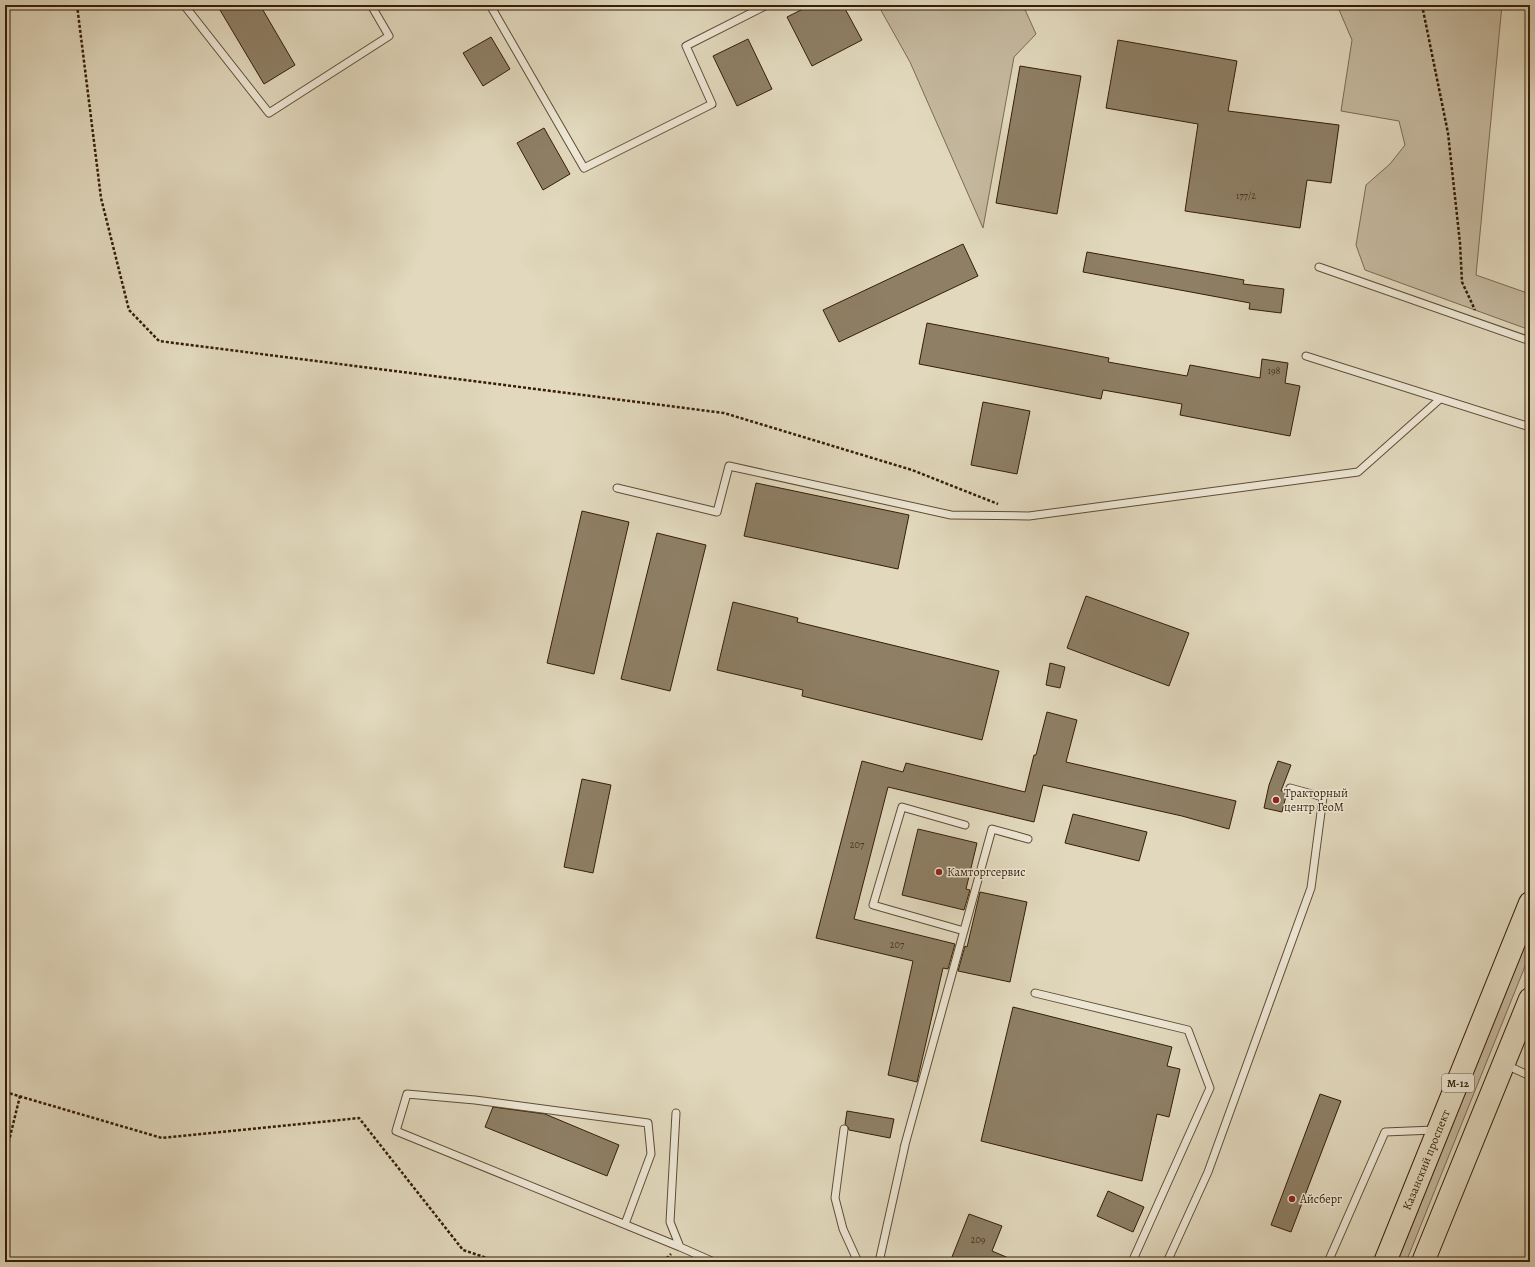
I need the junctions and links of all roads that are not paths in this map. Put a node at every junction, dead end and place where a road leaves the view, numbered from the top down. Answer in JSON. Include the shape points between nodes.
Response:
{"nodes":[{"id":1,"x":184,"y":5,"type":"edge"},
{"id":2,"x":371,"y":5,"type":"edge"},
{"id":3,"x":490,"y":5,"type":"edge"},
{"id":4,"x":766,"y":5,"type":"edge"},
{"id":5,"x":1319,"y":267,"type":"dead end"},
{"id":6,"x":1530,"y":341,"type":"edge"},
{"id":7,"x":1306,"y":356,"type":"dead end"},
{"id":8,"x":1440,"y":399,"type":"junction"},
{"id":9,"x":1530,"y":428,"type":"edge"},
{"id":10,"x":617,"y":488,"type":"dead end"},
{"id":11,"x":1290,"y":788,"type":"dead end"},
{"id":12,"x":965,"y":826,"type":"dead end"},
{"id":13,"x":1028,"y":839,"type":"dead end"},
{"id":14,"x":1530,"y":903,"type":"edge"},
{"id":15,"x":964,"y":931,"type":"junction"},
{"id":16,"x":1036,"y":993,"type":"dead end"},
{"id":17,"x":1530,"y":999,"type":"edge"},
{"id":18,"x":1504,"y":1064,"type":"junction"},
{"id":19,"x":1530,"y":1076,"type":"edge"},
{"id":20,"x":676,"y":1113,"type":"dead end"},
{"id":21,"x":844,"y":1129,"type":"dead end"},
{"id":22,"x":1439,"y":1130,"type":"junction"},
{"id":23,"x":906,"y":1138,"type":"dead end"},
{"id":24,"x":904,"y":1148,"type":"junction"},
{"id":25,"x":625,"y":1224,"type":"junction"},
{"id":26,"x":680,"y":1247,"type":"junction"},
{"id":27,"x":714,"y":1262,"type":"edge"},
{"id":28,"x":858,"y":1262,"type":"edge"},
{"id":29,"x":879,"y":1262,"type":"edge"},
{"id":30,"x":1132,"y":1262,"type":"edge"},
{"id":31,"x":1167,"y":1262,"type":"edge"},
{"id":32,"x":1328,"y":1262,"type":"edge"},
{"id":33,"x":1385,"y":1262,"type":"edge"},
{"id":34,"x":1423,"y":1262,"type":"edge"}],
"edges":[{"from":1,"to":2,"type":"lane","via":[[269,113],[389,36]]},
{"from":3,"to":4,"type":"lane","via":[[584,168],[712,104],[686,46]]},
{"from":5,"to":6,"type":"lane"},
{"from":7,"to":8,"type":"lane"},
{"from":8,"to":9,"type":"lane"},
{"from":8,"to":10,"type":"lane","via":[[1358,472],[1029,516],[952,516],[729,466],[717,512]]},
{"from":11,"to":31,"type":"lane","via":[[1323,797],[1311,888],[1208,1172]]},
{"from":12,"to":15,"type":"lane","via":[[902,807],[873,905]]},
{"from":13,"to":15,"type":"lane","via":[[992,829]]},
{"from":14,"to":22,"type":"main road","name":"Казанский проспект","number":"М-12"},
{"from":15,"to":24,"type":"lane"},
{"from":16,"to":30,"type":"lane","via":[[1188,1030],[1210,1088]]},
{"from":17,"to":18,"type":"main road","number":"М-12"},
{"from":18,"to":19,"type":"lane"},
{"from":18,"to":34,"type":"main road","number":"М-12"},
{"from":20,"to":26,"type":"lane","via":[[670,1222]]},
{"from":21,"to":28,"type":"lane","via":[[835,1198],[843,1229]]},
{"from":22,"to":32,"type":"lane","via":[[1385,1132]]},
{"from":22,"to":33,"type":"main road","name":"Казанский проспект","number":"М-12"},
{"from":23,"to":24,"type":"lane"},
{"from":24,"to":29,"type":"lane"},
{"from":25,"to":25,"type":"lane","via":[[396,1131],[407,1094],[475,1100],[648,1123],[651,1154]]},
{"from":25,"to":26,"type":"lane"},
{"from":26,"to":27,"type":"lane"}]}
